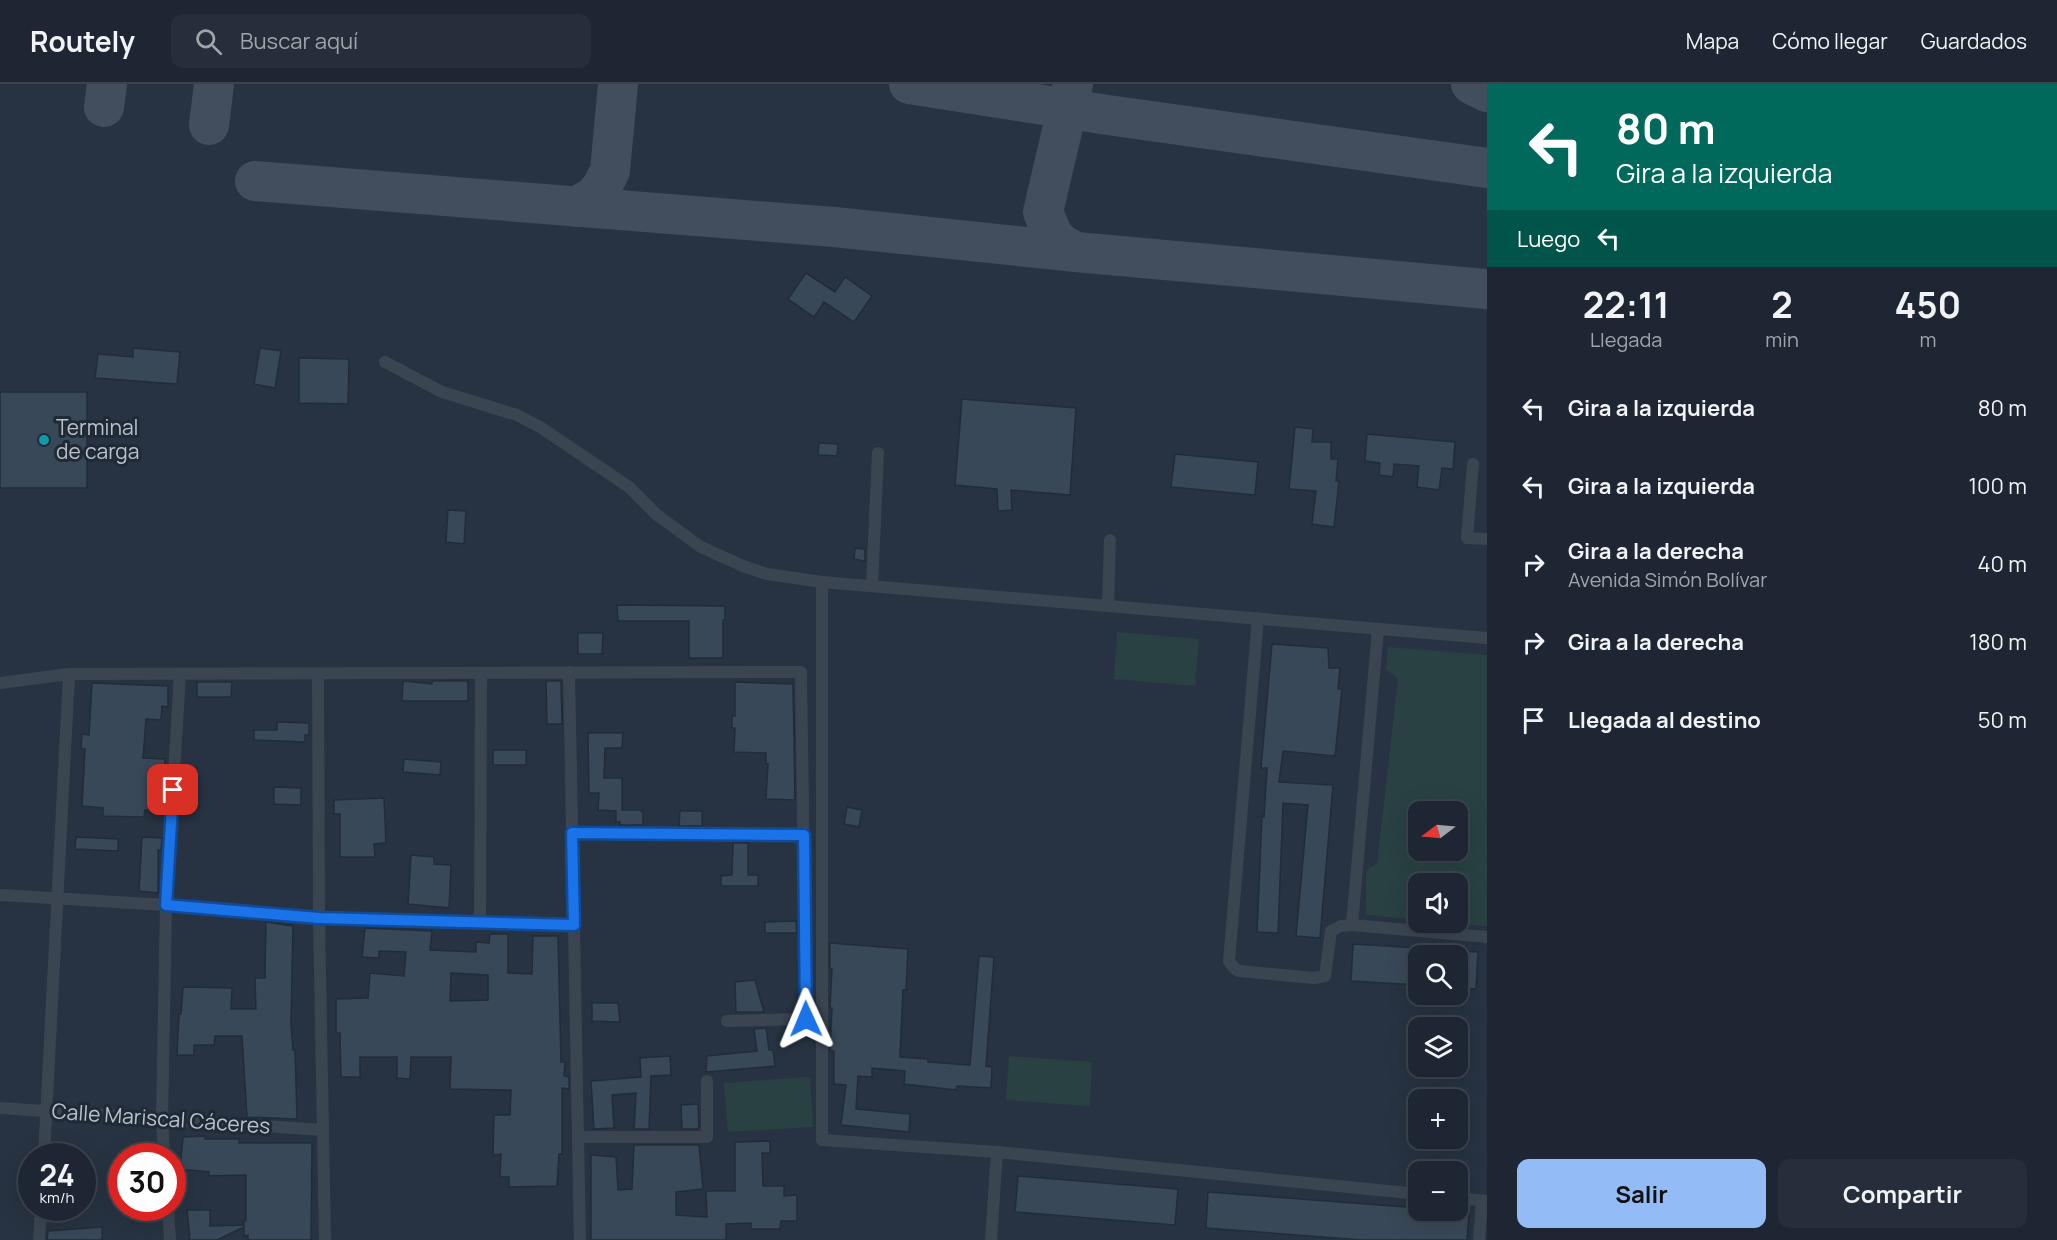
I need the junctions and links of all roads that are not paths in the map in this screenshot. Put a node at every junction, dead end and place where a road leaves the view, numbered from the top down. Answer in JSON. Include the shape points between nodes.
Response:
{"nodes":[{"id":1,"x":385,"y":362,"type":"dead end"},
{"id":2,"x":878,"y":453,"type":"dead end"},
{"id":3,"x":1473,"y":464,"type":"dead end"},
{"id":4,"x":1487,"y":539,"type":"edge"},
{"id":5,"x":1110,"y":540,"type":"dead end"},
{"id":6,"x":822,"y":582,"type":"junction"},
{"id":7,"x":872,"y":586,"type":"junction"},
{"id":8,"x":1108,"y":605,"type":"junction"},
{"id":9,"x":1258,"y":618,"type":"junction"},
{"id":10,"x":1378,"y":628,"type":"junction"},
{"id":11,"x":1487,"y":638,"type":"edge"},
{"id":12,"x":569,"y":672,"type":"junction"},
{"id":13,"x":481,"y":673,"type":"junction"},
{"id":14,"x":69,"y":674,"type":"junction"},
{"id":15,"x":180,"y":674,"type":"junction"},
{"id":16,"x":318,"y":675,"type":"junction"},
{"id":17,"x":0,"y":683,"type":"edge"},
{"id":18,"x":572,"y":833,"type":"junction"},
{"id":19,"x":804,"y":835,"type":"junction"},
{"id":20,"x":0,"y":895,"type":"edge"},
{"id":21,"x":57,"y":898,"type":"junction"},
{"id":22,"x":166,"y":905,"type":"junction"},
{"id":23,"x":319,"y":918,"type":"junction"},
{"id":24,"x":480,"y":924,"type":"junction"},
{"id":25,"x":574,"y":925,"type":"junction"},
{"id":26,"x":1352,"y":925,"type":"junction"},
{"id":27,"x":1487,"y":937,"type":"edge"},
{"id":28,"x":727,"y":1021,"type":"dead end"},
{"id":29,"x":707,"y":1081,"type":"dead end"},
{"id":30,"x":0,"y":1108,"type":"edge"},
{"id":31,"x":47,"y":1111,"type":"junction"},
{"id":32,"x":162,"y":1119,"type":"junction"},
{"id":33,"x":323,"y":1130,"type":"junction"},
{"id":34,"x":578,"y":1137,"type":"junction"},
{"id":35,"x":45,"y":1143,"type":"edge"},
{"id":36,"x":163,"y":1143,"type":"edge"},
{"id":37,"x":997,"y":1152,"type":"junction"},
{"id":38,"x":1408,"y":1193,"type":"edge"},
{"id":39,"x":1468,"y":1199,"type":"edge"},
{"id":40,"x":1484,"y":1201,"type":"edge"},
{"id":41,"x":40,"y":1221,"type":"edge"},
{"id":42,"x":169,"y":1221,"type":"edge"},
{"id":43,"x":39,"y":1240,"type":"edge"},
{"id":44,"x":170,"y":1240,"type":"edge"},
{"id":45,"x":325,"y":1240,"type":"edge"},
{"id":46,"x":580,"y":1240,"type":"edge"},
{"id":47,"x":991,"y":1240,"type":"edge"},
{"id":48,"x":1479,"y":1240,"type":"edge"}],
"edges":[{"from":1,"to":6,"type":"street","via":[[442,392],[517,415],[540,427],[629,488],[657,515],[708,550],[767,574]]},
{"from":2,"to":7,"type":"street"},
{"from":3,"to":4,"type":"street","via":[[1467,538]]},
{"from":5,"to":8,"type":"street"},
{"from":6,"to":7,"type":"street"},
{"from":6,"to":37,"type":"street","via":[[822,1140]]},
{"from":7,"to":8,"type":"street"},
{"from":8,"to":9,"type":"street"},
{"from":9,"to":10,"type":"street"},
{"from":9,"to":26,"type":"street","via":[[1229,961],[1239,971],[1325,976],[1332,931]]},
{"from":10,"to":11,"type":"street"},
{"from":10,"to":26,"type":"street"},
{"from":12,"to":13,"type":"street"},
{"from":12,"to":18,"type":"street"},
{"from":12,"to":19,"type":"street","via":[[801,672]]},
{"from":13,"to":16,"type":"street"},
{"from":13,"to":24,"type":"street"},
{"from":14,"to":15,"type":"street"},
{"from":14,"to":17,"type":"street"},
{"from":14,"to":21,"type":"street"},
{"from":15,"to":16,"type":"street"},
{"from":15,"to":22,"type":"street"},
{"from":16,"to":23,"type":"street"},
{"from":18,"to":19,"type":"street"},
{"from":18,"to":25,"type":"street"},
{"from":19,"to":28,"type":"street","via":[[806,1019]]},
{"from":20,"to":21,"type":"street"},
{"from":21,"to":22,"type":"street"},
{"from":21,"to":31,"type":"street"},
{"from":22,"to":23,"type":"street"},
{"from":22,"to":32,"type":"street"},
{"from":23,"to":24,"type":"street"},
{"from":23,"to":33,"type":"street"},
{"from":24,"to":25,"type":"street"},
{"from":25,"to":34,"type":"street"},
{"from":26,"to":27,"type":"street"},
{"from":29,"to":34,"type":"street","via":[[707,1137]]},
{"from":30,"to":31,"type":"street","name":"Calle Mariscal Cáceres"},
{"from":31,"to":32,"type":"street","name":"Calle Mariscal Cáceres"},
{"from":31,"to":35,"type":"street"},
{"from":32,"to":33,"type":"street","name":"Calle Mariscal Cáceres"},
{"from":32,"to":36,"type":"street"},
{"from":33,"to":45,"type":"street"},
{"from":34,"to":46,"type":"street"},
{"from":37,"to":38,"type":"street"},
{"from":37,"to":47,"type":"street"},
{"from":39,"to":40,"type":"street"},
{"from":40,"to":48,"type":"street"},
{"from":41,"to":43,"type":"street"},
{"from":42,"to":44,"type":"street"}]}
